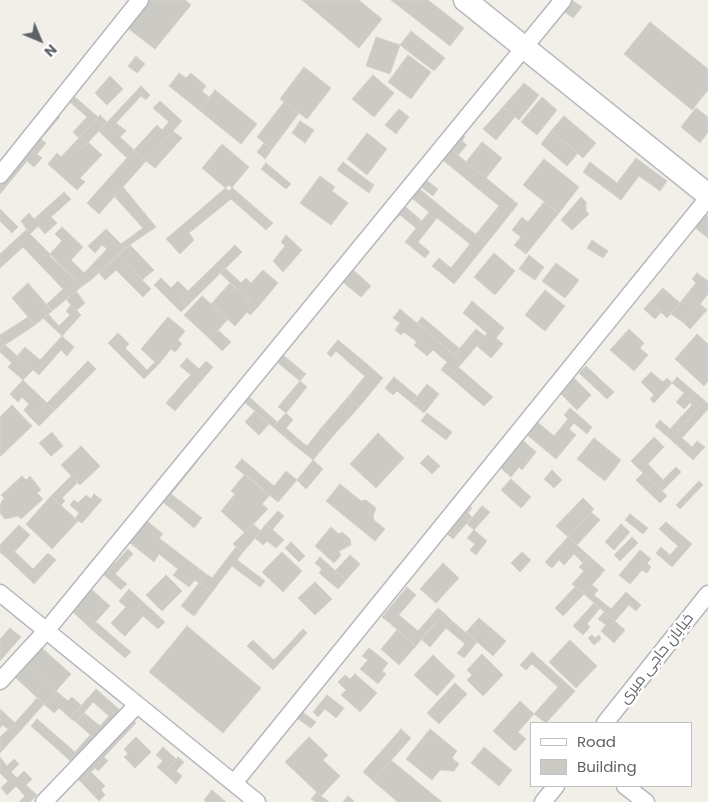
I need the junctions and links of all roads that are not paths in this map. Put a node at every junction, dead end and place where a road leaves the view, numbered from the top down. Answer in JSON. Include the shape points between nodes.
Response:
{"nodes":[{"id":1,"x":140,"y":0,"type":"edge"},
{"id":2,"x":464,"y":0,"type":"edge"},
{"id":3,"x":563,"y":0,"type":"edge"},
{"id":4,"x":524,"y":48,"type":"junction"},
{"id":5,"x":0,"y":175,"type":"edge"},
{"id":6,"x":708,"y":196,"type":"edge"},
{"id":7,"x":0,"y":594,"type":"edge"},
{"id":8,"x":708,"y":594,"type":"edge"},
{"id":9,"x":46,"y":631,"type":"junction"},
{"id":10,"x":0,"y":681,"type":"edge"},
{"id":11,"x":137,"y":705,"type":"junction"},
{"id":12,"x":606,"y":722,"type":"edge"},
{"id":13,"x":234,"y":783,"type":"junction"},
{"id":14,"x":555,"y":787,"type":"edge"},
{"id":15,"x":626,"y":787,"type":"edge"},
{"id":16,"x":44,"y":802,"type":"edge"},
{"id":17,"x":257,"y":802,"type":"edge"},
{"id":18,"x":542,"y":802,"type":"edge"},
{"id":19,"x":646,"y":802,"type":"edge"}],
"edges":[{"from":1,"to":5,"type":"street"},
{"from":2,"to":4,"type":"main road"},
{"from":3,"to":4,"type":"street"},
{"from":4,"to":6,"type":"main road"},
{"from":4,"to":9,"type":"street"},
{"from":6,"to":13,"type":"street"},
{"from":7,"to":9,"type":"street"},
{"from":8,"to":12,"type":"street","name":"خیابان حاجی میری"},
{"from":9,"to":10,"type":"street"},
{"from":9,"to":11,"type":"street"},
{"from":11,"to":13,"type":"street"},
{"from":11,"to":16,"type":"street"},
{"from":13,"to":17,"type":"street"},
{"from":14,"to":18,"type":"street"},
{"from":15,"to":19,"type":"street"}]}
